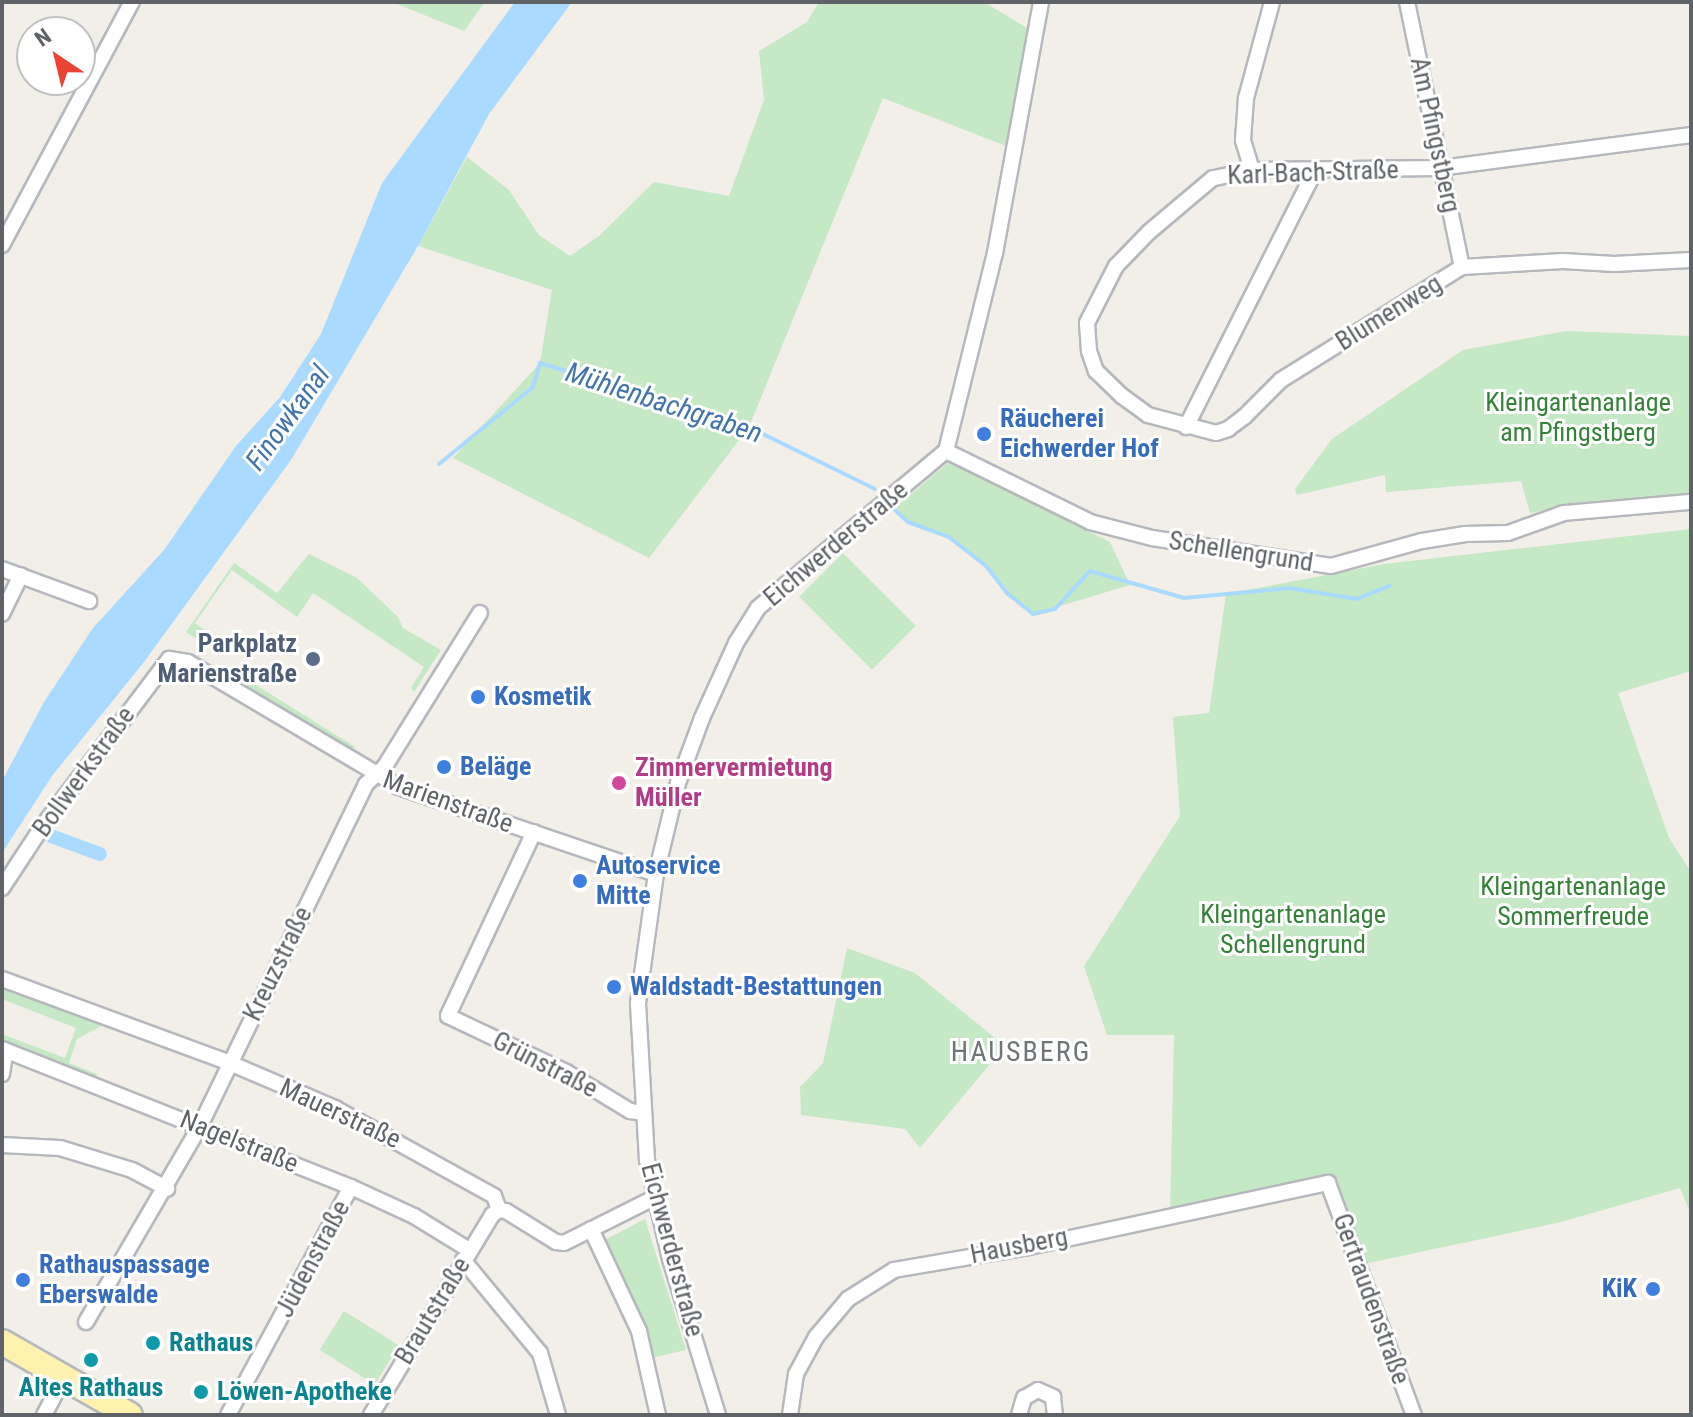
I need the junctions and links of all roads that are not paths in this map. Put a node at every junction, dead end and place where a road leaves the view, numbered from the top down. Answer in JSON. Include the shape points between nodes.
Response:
{"nodes":[{"id":1,"x":132,"y":2,"type":"edge"},
{"id":2,"x":1041,"y":2,"type":"edge"},
{"id":3,"x":1272,"y":2,"type":"edge"},
{"id":4,"x":1407,"y":2,"type":"edge"},
{"id":5,"x":1691,"y":135,"type":"edge"},
{"id":6,"x":1441,"y":168,"type":"junction"},
{"id":7,"x":1252,"y":170,"type":"junction"},
{"id":8,"x":1314,"y":172,"type":"junction"},
{"id":9,"x":2,"y":245,"type":"edge"},
{"id":10,"x":1691,"y":260,"type":"edge"},
{"id":11,"x":1462,"y":267,"type":"junction"},
{"id":12,"x":1122,"y":396,"type":"joint"},
{"id":13,"x":1186,"y":427,"type":"junction"},
{"id":14,"x":946,"y":451,"type":"junction"},
{"id":15,"x":1691,"y":502,"type":"edge"},
{"id":16,"x":2,"y":569,"type":"edge"},
{"id":17,"x":21,"y":575,"type":"junction"},
{"id":18,"x":89,"y":601,"type":"dead end"},
{"id":19,"x":480,"y":613,"type":"dead end"},
{"id":20,"x":2,"y":614,"type":"edge"},
{"id":21,"x":169,"y":659,"type":"joint"},
{"id":22,"x":375,"y":776,"type":"junction"},
{"id":23,"x":534,"y":832,"type":"junction"},
{"id":24,"x":656,"y":874,"type":"junction"},
{"id":25,"x":2,"y":888,"type":"edge"},
{"id":26,"x":2,"y":979,"type":"edge"},
{"id":27,"x":4,"y":1049,"type":"edge"},
{"id":28,"x":230,"y":1063,"type":"junction"},
{"id":29,"x":2,"y":1074,"type":"edge"},
{"id":30,"x":642,"y":1113,"type":"junction"},
{"id":31,"x":200,"y":1126,"type":"junction"},
{"id":32,"x":2,"y":1145,"type":"edge"},
{"id":33,"x":1328,"y":1183,"type":"joint"},
{"id":34,"x":351,"y":1187,"type":"junction"},
{"id":35,"x":167,"y":1189,"type":"junction"},
{"id":36,"x":654,"y":1198,"type":"junction"},
{"id":37,"x":499,"y":1210,"type":"junction"},
{"id":38,"x":591,"y":1229,"type":"junction"},
{"id":39,"x":466,"y":1255,"type":"junction"},
{"id":40,"x":86,"y":1322,"type":"dead end"},
{"id":41,"x":2,"y":1342,"type":"edge"},
{"id":42,"x":60,"y":1374,"type":"junction"},
{"id":43,"x":44,"y":1415,"type":"edge"},
{"id":44,"x":130,"y":1415,"type":"edge"},
{"id":45,"x":228,"y":1415,"type":"edge"},
{"id":46,"x":371,"y":1415,"type":"edge"},
{"id":47,"x":558,"y":1415,"type":"edge"},
{"id":48,"x":658,"y":1415,"type":"edge"},
{"id":49,"x":718,"y":1415,"type":"edge"},
{"id":50,"x":790,"y":1415,"type":"edge"},
{"id":51,"x":1019,"y":1415,"type":"edge"},
{"id":52,"x":1055,"y":1415,"type":"edge"},
{"id":53,"x":1414,"y":1415,"type":"edge"}],
"edges":[{"from":1,"to":9,"type":"street"},
{"from":2,"to":14,"type":"street","via":[[995,253]]},
{"from":3,"to":7,"type":"street","via":[[1246,98],[1243,140]]},
{"from":4,"to":6,"type":"street","name":"Am Pfingstberg"},
{"from":5,"to":6,"type":"street","name":"Karl-Bach-Straße"},
{"from":6,"to":8,"type":"street","name":"Karl-Bach-Straße"},
{"from":6,"to":11,"type":"street","name":"Am Pfingstberg"},
{"from":7,"to":8,"type":"street","name":"Karl-Bach-Straße"},
{"from":7,"to":12,"type":"street","name":"Karl-Bach-Straße","via":[[1213,178],[1127,255],[1097,298],[1087,323],[1089,351],[1096,371]]},
{"from":8,"to":13,"type":"street"},
{"from":10,"to":11,"type":"street","name":"Blumenweg"},
{"from":11,"to":13,"type":"street","name":"Blumenweg","via":[[1281,380],[1228,429],[1216,433]]},
{"from":12,"to":13,"type":"street","name":"Blumenweg","via":[[1148,415]]},
{"from":14,"to":15,"type":"street","name":"Schellengrund","via":[[1090,522],[1152,538],[1331,566],[1422,541],[1508,533],[1564,513]]},
{"from":14,"to":24,"type":"street","name":"Eichwerderstraße","via":[[758,608],[702,718],[678,783]]},
{"from":16,"to":17,"type":"street"},
{"from":17,"to":18,"type":"street"},
{"from":17,"to":20,"type":"street"},
{"from":19,"to":22,"type":"street","name":"Kreuzstraße"},
{"from":21,"to":22,"type":"street","name":"Marienstraße","via":[[188,662]]},
{"from":21,"to":25,"type":"street","name":"Bollwerkstraße"},
{"from":22,"to":23,"type":"street","name":"Marienstraße"},
{"from":22,"to":28,"type":"street","name":"Kreuzstraße","via":[[366,784]]},
{"from":23,"to":24,"type":"street","name":"Marienstraße"},
{"from":23,"to":30,"type":"street","name":"Grünstraße","via":[[448,1016]]},
{"from":24,"to":30,"type":"street","name":"Eichwerderstraße","via":[[638,1003]]},
{"from":26,"to":28,"type":"street","name":"Mauerstraße"},
{"from":27,"to":29,"type":"street"},
{"from":27,"to":31,"type":"street","name":"Nagelstraße"},
{"from":28,"to":31,"type":"street","name":"Kreuzstraße"},
{"from":28,"to":37,"type":"street","name":"Mauerstraße","via":[[394,1138],[494,1196]]},
{"from":30,"to":36,"type":"street","name":"Eichwerderstraße"},
{"from":31,"to":34,"type":"street","name":"Nagelstraße"},
{"from":31,"to":35,"type":"street","name":"Kreuzstraße"},
{"from":32,"to":35,"type":"street","via":[[60,1148],[132,1170]]},
{"from":33,"to":50,"type":"street","name":"Hausberg","via":[[894,1270],[848,1299],[816,1337],[796,1374]]},
{"from":33,"to":53,"type":"street","name":"Gertraudenstraße"},
{"from":34,"to":39,"type":"street","name":"Nagelstraße","via":[[414,1216]]},
{"from":34,"to":45,"type":"street","name":"Jüdenstraße"},
{"from":35,"to":40,"type":"street","name":"Kreuzstraße"},
{"from":36,"to":38,"type":"street","name":"Mauerstraße"},
{"from":36,"to":49,"type":"street","name":"Eichwerderstraße"},
{"from":37,"to":38,"type":"street","name":"Mauerstraße","via":[[556,1242]]},
{"from":37,"to":39,"type":"street","name":"Brautstraße"},
{"from":38,"to":48,"type":"street","via":[[639,1331]]},
{"from":39,"to":46,"type":"street","name":"Brautstraße"},
{"from":39,"to":47,"type":"street","name":"Nagelstraße","via":[[540,1353]]},
{"from":41,"to":42,"type":"main road"},
{"from":42,"to":43,"type":"street"},
{"from":42,"to":44,"type":"main road"},
{"from":51,"to":52,"type":"street","via":[[1024,1398],[1038,1390],[1053,1397]]}]}
